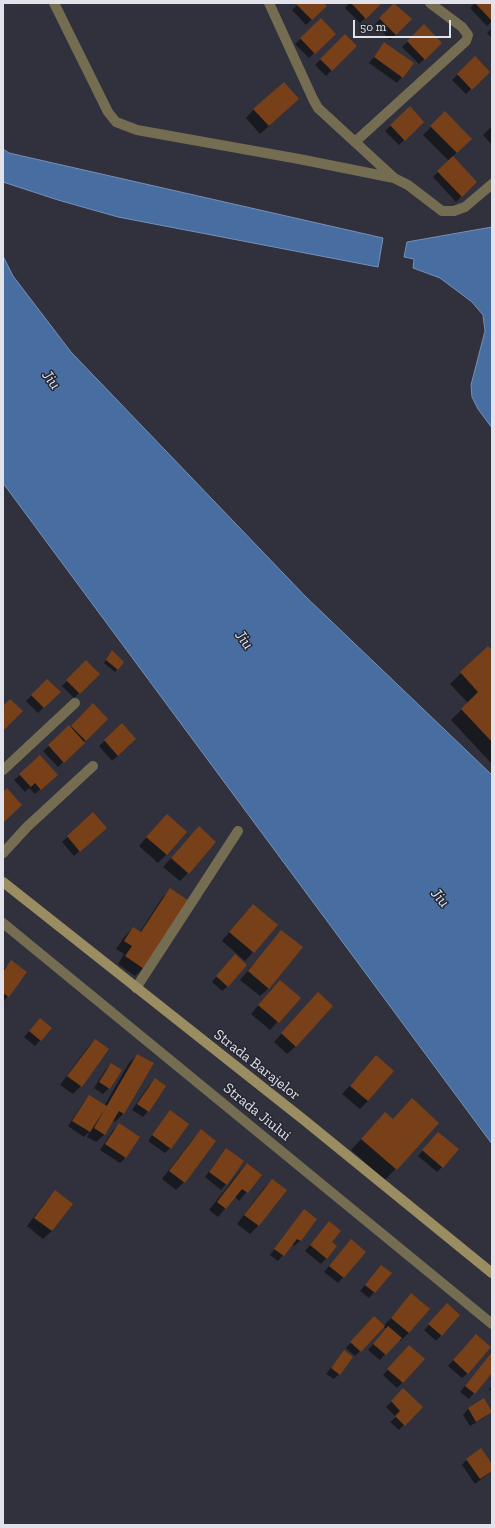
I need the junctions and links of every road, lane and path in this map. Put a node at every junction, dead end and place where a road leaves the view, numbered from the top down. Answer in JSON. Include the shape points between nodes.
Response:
{"nodes":[{"id":1,"x":54,"y":3,"type":"edge"},
{"id":2,"x":269,"y":3,"type":"edge"},
{"id":3,"x":430,"y":3,"type":"edge"},
{"id":4,"x":356,"y":141,"type":"junction"},
{"id":5,"x":394,"y":178,"type":"junction"},
{"id":6,"x":492,"y":184,"type":"edge"},
{"id":7,"x":74,"y":704,"type":"dead end"},
{"id":8,"x":93,"y":766,"type":"dead end"},
{"id":9,"x":3,"y":770,"type":"edge"},
{"id":10,"x":238,"y":831,"type":"dead end"},
{"id":11,"x":3,"y":853,"type":"edge"},
{"id":12,"x":3,"y":882,"type":"edge"},
{"id":13,"x":3,"y":924,"type":"edge"},
{"id":14,"x":136,"y":988,"type":"junction"},
{"id":15,"x":492,"y":1273,"type":"edge"},
{"id":16,"x":492,"y":1324,"type":"edge"}],
"edges":[{"from":1,"to":5,"type":"street","via":[[108,112],[116,122],[137,130]]},
{"from":2,"to":4,"type":"street","via":[[318,108]]},
{"from":3,"to":4,"type":"street","via":[[462,27],[468,35],[466,41]]},
{"from":4,"to":5,"type":"street"},
{"from":5,"to":6,"type":"street","via":[[408,185],[442,211],[465,208]]},
{"from":7,"to":9,"type":"street"},
{"from":8,"to":11,"type":"street","via":[[27,827]]},
{"from":10,"to":14,"type":"street"},
{"from":12,"to":14,"type":"main road","name":"Strada Barajelor"},
{"from":13,"to":16,"type":"street","name":"Strada Jiului"},
{"from":14,"to":15,"type":"main road","name":"Strada Barajelor"}]}
